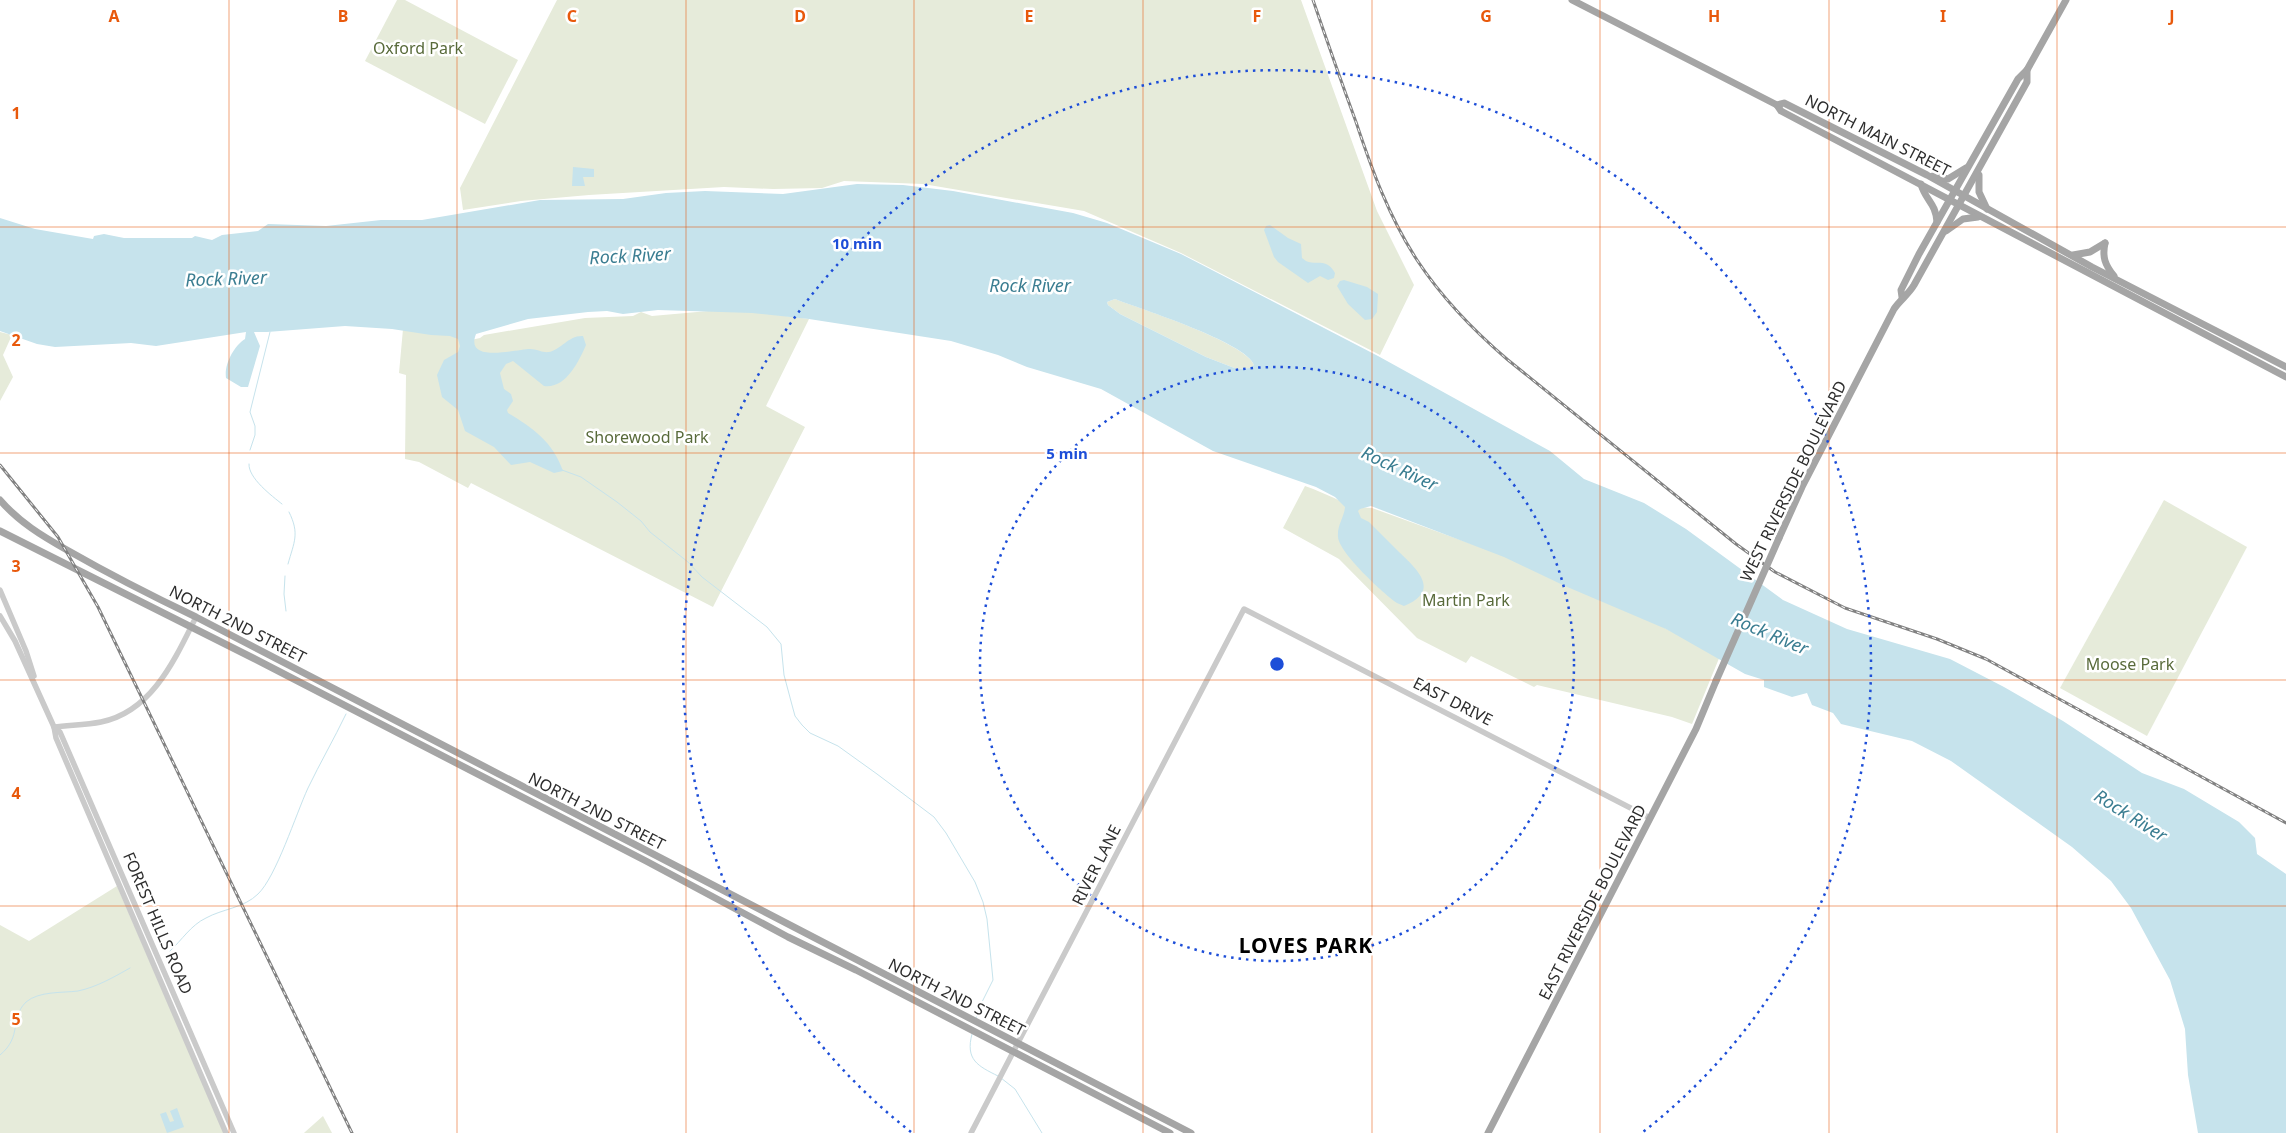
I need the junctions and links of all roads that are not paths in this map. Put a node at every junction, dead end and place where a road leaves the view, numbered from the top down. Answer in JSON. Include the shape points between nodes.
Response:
{"nodes":[{"id":1,"x":1572,"y":0,"type":"edge"},
{"id":2,"x":2066,"y":0,"type":"edge"},
{"id":3,"x":2027,"y":70,"type":"junction"},
{"id":4,"x":1778,"y":104,"type":"junction"},
{"id":5,"x":1968,"y":167,"type":"junction"},
{"id":6,"x":1979,"y":171,"type":"junction"},
{"id":7,"x":1927,"y":175,"type":"junction"},
{"id":8,"x":1921,"y":184,"type":"junction"},
{"id":9,"x":1955,"y":191,"type":"junction"},
{"id":10,"x":1965,"y":196,"type":"junction"},
{"id":11,"x":1949,"y":200,"type":"junction"},
{"id":12,"x":1959,"y":206,"type":"junction"},
{"id":13,"x":1987,"y":210,"type":"junction"},
{"id":14,"x":1979,"y":217,"type":"junction"},
{"id":15,"x":1936,"y":223,"type":"junction"},
{"id":16,"x":1942,"y":235,"type":"junction"},
{"id":17,"x":2072,"y":255,"type":"junction"},
{"id":18,"x":2118,"y":280,"type":"junction"},
{"id":19,"x":1902,"y":297,"type":"junction"},
{"id":20,"x":2286,"y":367,"type":"edge"},
{"id":21,"x":2286,"y":378,"type":"edge"},
{"id":22,"x":0,"y":500,"type":"edge"},
{"id":23,"x":0,"y":530,"type":"edge"},
{"id":24,"x":0,"y":590,"type":"edge"},
{"id":25,"x":1244,"y":609,"type":"joint"},
{"id":26,"x":0,"y":616,"type":"edge"},
{"id":27,"x":196,"y":617,"type":"junction"},
{"id":28,"x":191,"y":626,"type":"junction"},
{"id":29,"x":1716,"y":681,"type":"joint"},
{"id":30,"x":42,"y":702,"type":"junction"},
{"id":31,"x":54,"y":727,"type":"junction"},
{"id":32,"x":1650,"y":818,"type":"junction"},
{"id":33,"x":1019,"y":1044,"type":"junction"},
{"id":34,"x":1014,"y":1052,"type":"junction"},
{"id":35,"x":212,"y":1091,"type":"junction"},
{"id":36,"x":229,"y":1123,"type":"junction"},
{"id":37,"x":223,"y":1126,"type":"junction"},
{"id":38,"x":226,"y":1133,"type":"edge"},
{"id":39,"x":234,"y":1133,"type":"edge"},
{"id":40,"x":971,"y":1133,"type":"edge"},
{"id":41,"x":1170,"y":1133,"type":"edge"},
{"id":42,"x":1191,"y":1133,"type":"edge"},
{"id":43,"x":1488,"y":1133,"type":"edge"}],
"edges":[{"from":1,"to":4,"type":"main road","name":"NORTH MAIN STREET"},
{"from":2,"to":3,"type":"main road","name":"WEST RIVERSIDE BOULEVARD"},
{"from":3,"to":5,"type":"main road","name":"WEST RIVERSIDE BOULEVARD","via":[[2018,79]]},
{"from":3,"to":6,"type":"main road","name":"WEST RIVERSIDE BOULEVARD","via":[[2027,82]]},
{"from":4,"to":7,"type":"main road","name":"NORTH MAIN STREET","via":[[1784,103]]},
{"from":4,"to":8,"type":"main road","name":"NORTH MAIN STREET","via":[[1780,110]]},
{"from":5,"to":7,"type":"main road","via":[[1948,179]]},
{"from":5,"to":9,"type":"main road","name":"WEST RIVERSIDE BOULEVARD"},
{"from":6,"to":10,"type":"main road","name":"WEST RIVERSIDE BOULEVARD"},
{"from":6,"to":13,"type":"main road","via":[[1979,192]]},
{"from":7,"to":9,"type":"main road","name":"NORTH MAIN STREET"},
{"from":8,"to":11,"type":"main road","name":"NORTH MAIN STREET"},
{"from":8,"to":15,"type":"main road","via":[[1933,203]]},
{"from":9,"to":10,"type":"main road","name":"NORTH MAIN STREET"},
{"from":9,"to":11,"type":"main road","name":"WEST RIVERSIDE BOULEVARD"},
{"from":10,"to":12,"type":"main road","name":"WEST RIVERSIDE BOULEVARD"},
{"from":10,"to":13,"type":"main road","name":"NORTH MAIN STREET"},
{"from":11,"to":12,"type":"main road","name":"NORTH MAIN STREET"},
{"from":11,"to":15,"type":"main road","name":"WEST RIVERSIDE BOULEVARD"},
{"from":12,"to":14,"type":"main road","name":"NORTH MAIN STREET"},
{"from":12,"to":16,"type":"main road","name":"WEST RIVERSIDE BOULEVARD"},
{"from":13,"to":17,"type":"main road","name":"NORTH MAIN STREET"},
{"from":14,"to":16,"type":"main road","via":[[1963,219]]},
{"from":14,"to":21,"type":"main road","name":"NORTH MAIN STREET"},
{"from":15,"to":19,"type":"main road","name":"WEST RIVERSIDE BOULEVARD","via":[[1901,290]]},
{"from":16,"to":19,"type":"main road","name":"WEST RIVERSIDE BOULEVARD","via":[[1908,295]]},
{"from":17,"to":18,"type":"main road","name":"NORTH MAIN STREET"},
{"from":17,"to":18,"type":"main road","via":[[2090,252],[2105,242],[2106,267]]},
{"from":18,"to":20,"type":"main road","name":"NORTH MAIN STREET"},
{"from":19,"to":29,"type":"main road","name":"WEST RIVERSIDE BOULEVARD","bridge":true,"via":[[1806,478]]},
{"from":22,"to":27,"type":"main road","name":"NORTH 2ND STREET","via":[[44,538]]},
{"from":23,"to":28,"type":"main road","name":"NORTH 2ND STREET"},
{"from":24,"to":30,"type":"street","name":"FOREST HILLS ROAD","via":[[26,651]]},
{"from":25,"to":32,"type":"street","name":"EAST DRIVE"},
{"from":25,"to":33,"type":"street","name":"RIVER LANE"},
{"from":26,"to":30,"type":"street","name":"FOREST HILLS ROAD","via":[[15,641]]},
{"from":27,"to":28,"type":"street"},
{"from":27,"to":33,"type":"main road","name":"NORTH 2ND STREET"},
{"from":28,"to":31,"type":"street","via":[[162,680],[149,695],[127,711],[102,722]]},
{"from":28,"to":34,"type":"main road","name":"NORTH 2ND STREET"},
{"from":29,"to":32,"type":"main road","name":"EAST RIVERSIDE BOULEVARD","via":[[1696,730]]},
{"from":30,"to":31,"type":"street","name":"FOREST HILLS ROAD"},
{"from":31,"to":35,"type":"street","name":"FOREST HILLS ROAD","via":[[56,738]]},
{"from":32,"to":43,"type":"main road","name":"EAST RIVERSIDE BOULEVARD"},
{"from":33,"to":34,"type":"street","name":"RIVER LANE"},
{"from":33,"to":42,"type":"main road","name":"NORTH 2ND STREET"},
{"from":34,"to":40,"type":"street","name":"RIVER LANE"},
{"from":34,"to":41,"type":"main road","name":"NORTH 2ND STREET"},
{"from":35,"to":36,"type":"street","name":"FOREST HILLS ROAD"},
{"from":35,"to":37,"type":"street","name":"FOREST HILLS ROAD"},
{"from":36,"to":37,"type":"street"},
{"from":36,"to":39,"type":"street","name":"FOREST HILLS ROAD"},
{"from":37,"to":38,"type":"street","name":"FOREST HILLS ROAD"}]}
